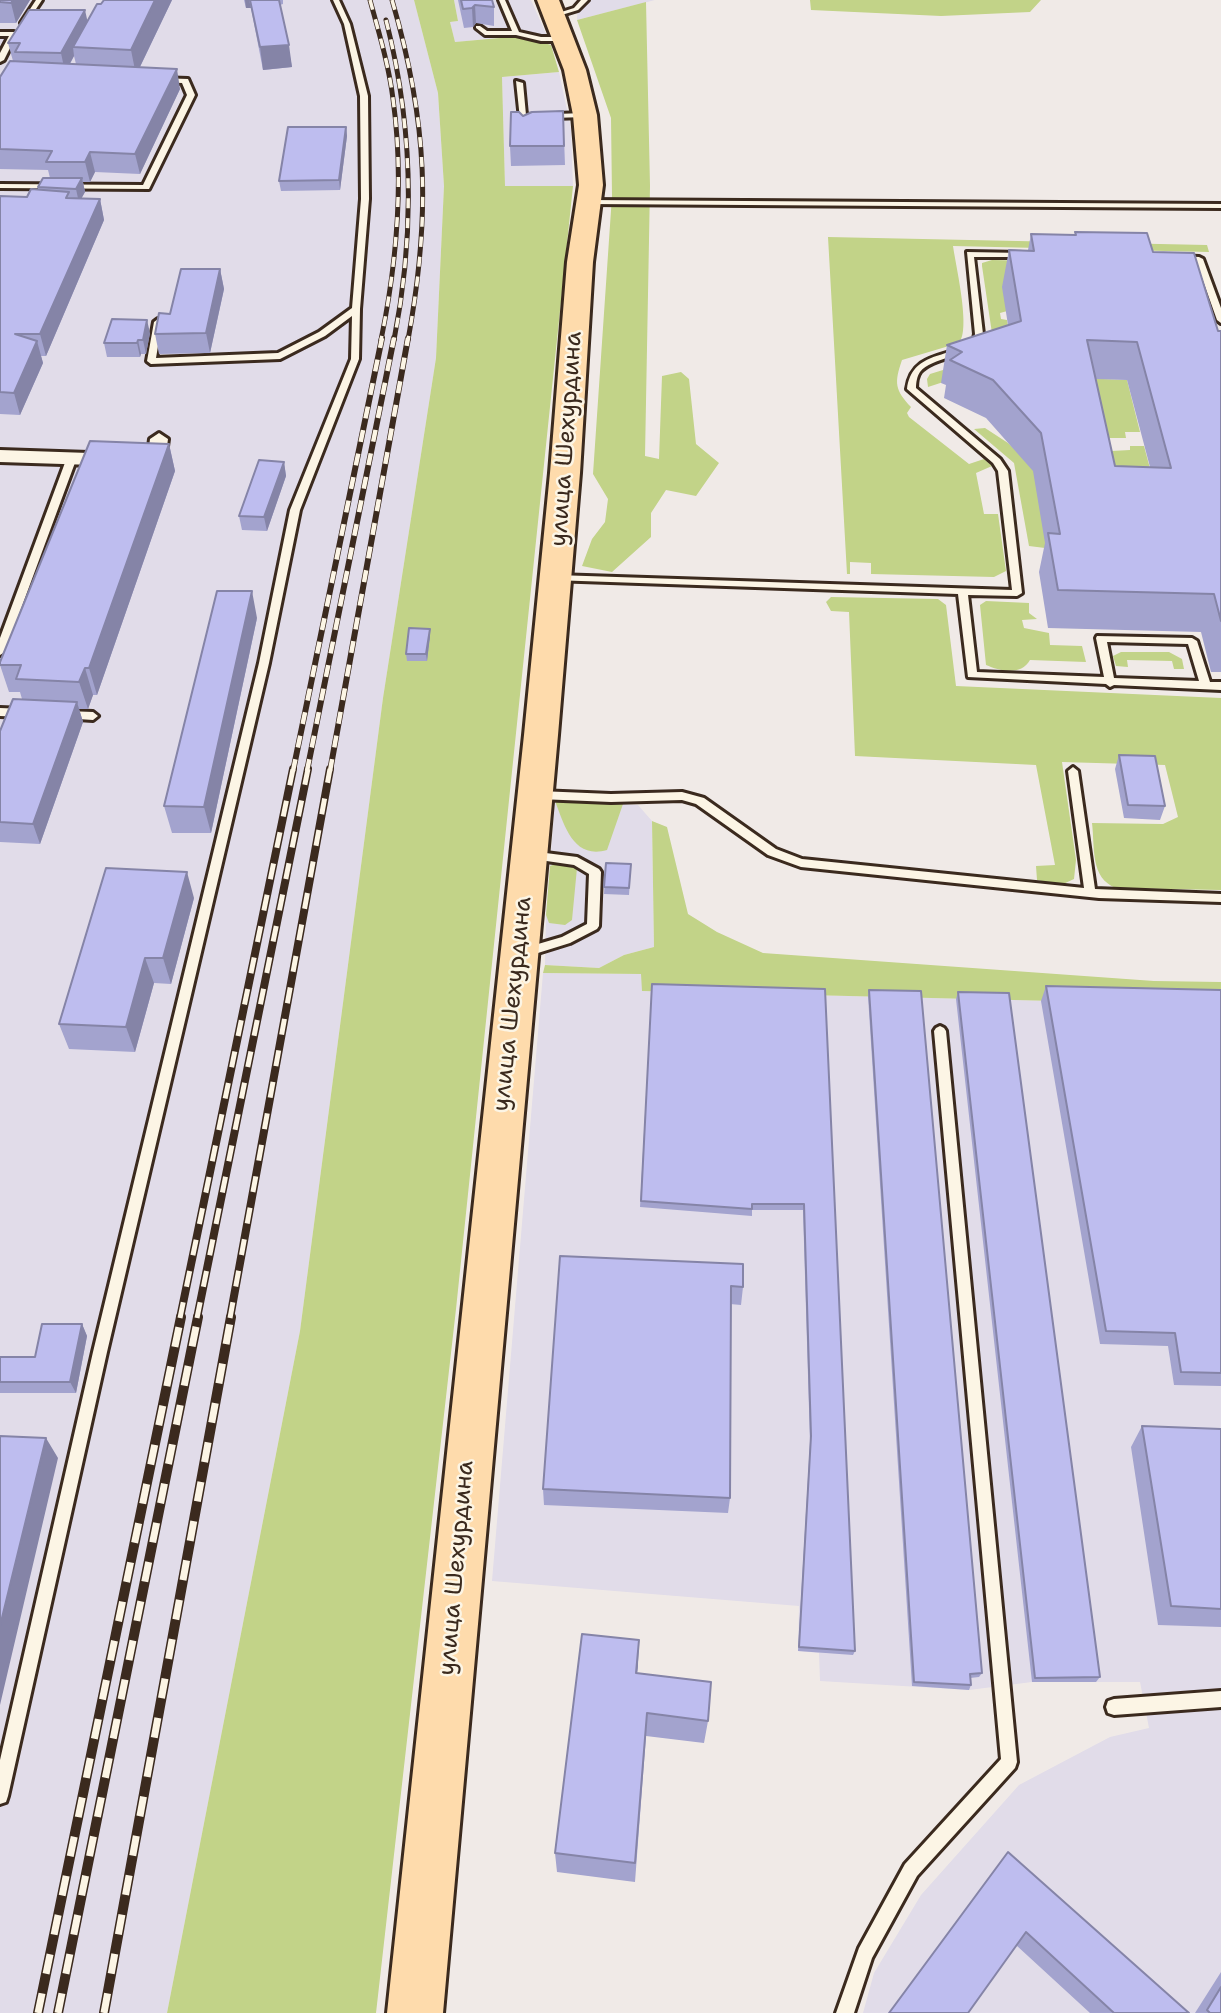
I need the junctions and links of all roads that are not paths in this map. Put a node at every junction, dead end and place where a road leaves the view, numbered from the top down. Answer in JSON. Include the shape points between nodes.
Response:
{"nodes":[{"id":1,"x":39,"y":0,"type":"edge"},
{"id":2,"x":336,"y":0,"type":"edge"},
{"id":3,"x":502,"y":0,"type":"edge"},
{"id":4,"x":563,"y":13,"type":"edge"},
{"id":5,"x":24,"y":23,"type":"junction"},
{"id":6,"x":36,"y":23,"type":"edge"},
{"id":7,"x":478,"y":27,"type":"edge"},
{"id":8,"x":516,"y":33,"type":"junction"},
{"id":9,"x":0,"y":34,"type":"edge"},
{"id":10,"x":14,"y":34,"type":"junction"},
{"id":11,"x":0,"y":60,"type":"edge"},
{"id":12,"x":146,"y":80,"type":"edge"},
{"id":13,"x":519,"y":83,"type":"dead end"},
{"id":14,"x":585,"y":115,"type":"junction"},
{"id":15,"x":0,"y":186,"type":"edge"},
{"id":16,"x":98,"y":187,"type":"junction"},
{"id":17,"x":94,"y":198,"type":"edge"},
{"id":18,"x":589,"y":202,"type":"junction"},
{"id":19,"x":1221,"y":206,"type":"edge"},
{"id":20,"x":1037,"y":255,"type":"edge"},
{"id":21,"x":1172,"y":258,"type":"edge"},
{"id":22,"x":356,"y":309,"type":"junction"},
{"id":23,"x":159,"y":319,"type":"edge"},
{"id":24,"x":1221,"y":320,"type":"edge"},
{"id":25,"x":159,"y":439,"type":"dead end"},
{"id":26,"x":0,"y":456,"type":"edge"},
{"id":27,"x":71,"y":460,"type":"junction"},
{"id":28,"x":555,"y":578,"type":"junction"},
{"id":29,"x":963,"y":593,"type":"junction"},
{"id":30,"x":0,"y":652,"type":"edge"},
{"id":31,"x":1110,"y":683,"type":"junction"},
{"id":32,"x":1206,"y":686,"type":"junction"},
{"id":33,"x":1221,"y":686,"type":"edge"},
{"id":34,"x":0,"y":712,"type":"edge"},
{"id":35,"x":40,"y":714,"type":"edge"},
{"id":36,"x":53,"y":714,"type":"edge"},
{"id":37,"x":93,"y":716,"type":"dead end"},
{"id":38,"x":1073,"y":771,"type":"dead end"},
{"id":39,"x":535,"y":795,"type":"junction"},
{"id":40,"x":529,"y":855,"type":"junction"},
{"id":41,"x":1090,"y":893,"type":"junction"},
{"id":42,"x":1221,"y":898,"type":"edge"},
{"id":43,"x":518,"y":954,"type":"junction"},
{"id":44,"x":940,"y":1031,"type":"dead end"},
{"id":45,"x":1221,"y":1699,"type":"edge"},
{"id":46,"x":1114,"y":1707,"type":"dead end"},
{"id":47,"x":0,"y":1796,"type":"edge"},
{"id":48,"x":415,"y":2013,"type":"edge"},
{"id":49,"x":845,"y":2013,"type":"edge"}],
"edges":[{"from":1,"to":5,"type":"lane"},
{"from":2,"to":22,"type":"lane","via":[[347,24],[364,96],[365,199]]},
{"from":3,"to":8,"type":"lane"},
{"from":4,"to":8,"type":"lane","via":[[541,39]]},
{"from":4,"to":14,"type":"main road","name":"улица Шехурдина"},
{"from":5,"to":6,"type":"lane"},
{"from":5,"to":10,"type":"lane"},
{"from":7,"to":8,"type":"lane","via":[[485,33]]},
{"from":9,"to":10,"type":"lane"},
{"from":10,"to":11,"type":"lane"},
{"from":12,"to":16,"type":"lane","via":[[185,81],[191,95],[146,187]]},
{"from":13,"to":14,"type":"lane","via":[[524,120]]},
{"from":14,"to":18,"type":"main road","name":"улица Шехурдина"},
{"from":15,"to":16,"type":"lane"},
{"from":16,"to":17,"type":"lane"},
{"from":18,"to":19,"type":"lane"},
{"from":18,"to":28,"type":"main road","name":"улица Шехурдина","via":[[580,262]]},
{"from":20,"to":29,"type":"lane","via":[[970,254],[977,344],[920,368],[913,377],[911,389],[1003,471],[1017,593]]},
{"from":21,"to":24,"type":"lane","via":[[1199,259]]},
{"from":22,"to":23,"type":"lane","via":[[280,356],[241,359],[151,361]]},
{"from":22,"to":47,"type":"lane","via":[[355,359],[295,510],[264,663]]},
{"from":25,"to":27,"type":"street","via":[[156,461]]},
{"from":26,"to":27,"type":"street"},
{"from":27,"to":30,"type":"lane"},
{"from":28,"to":29,"type":"lane"},
{"from":28,"to":39,"type":"main road","name":"улица Шехурдина"},
{"from":29,"to":31,"type":"lane","via":[[972,675]]},
{"from":31,"to":32,"type":"lane"},
{"from":31,"to":32,"type":"lane","via":[[1101,638],[1192,641]]},
{"from":32,"to":33,"type":"lane"},
{"from":34,"to":35,"type":"lane"},
{"from":36,"to":37,"type":"lane"},
{"from":38,"to":41,"type":"lane"},
{"from":39,"to":40,"type":"main road","name":"улица Шехурдина"},
{"from":39,"to":41,"type":"lane","via":[[682,796],[699,801],[772,852],[801,863]]},
{"from":40,"to":43,"type":"main road","name":"улица Шехурдина"},
{"from":40,"to":43,"type":"lane","via":[[577,861],[595,872],[593,926],[566,940]]},
{"from":41,"to":42,"type":"lane"},
{"from":43,"to":48,"type":"main road","name":"улица Шехурдина"},
{"from":44,"to":49,"type":"lane","via":[[1009,1762],[911,1870],[865,1954]]},
{"from":45,"to":46,"type":"lane"}]}
